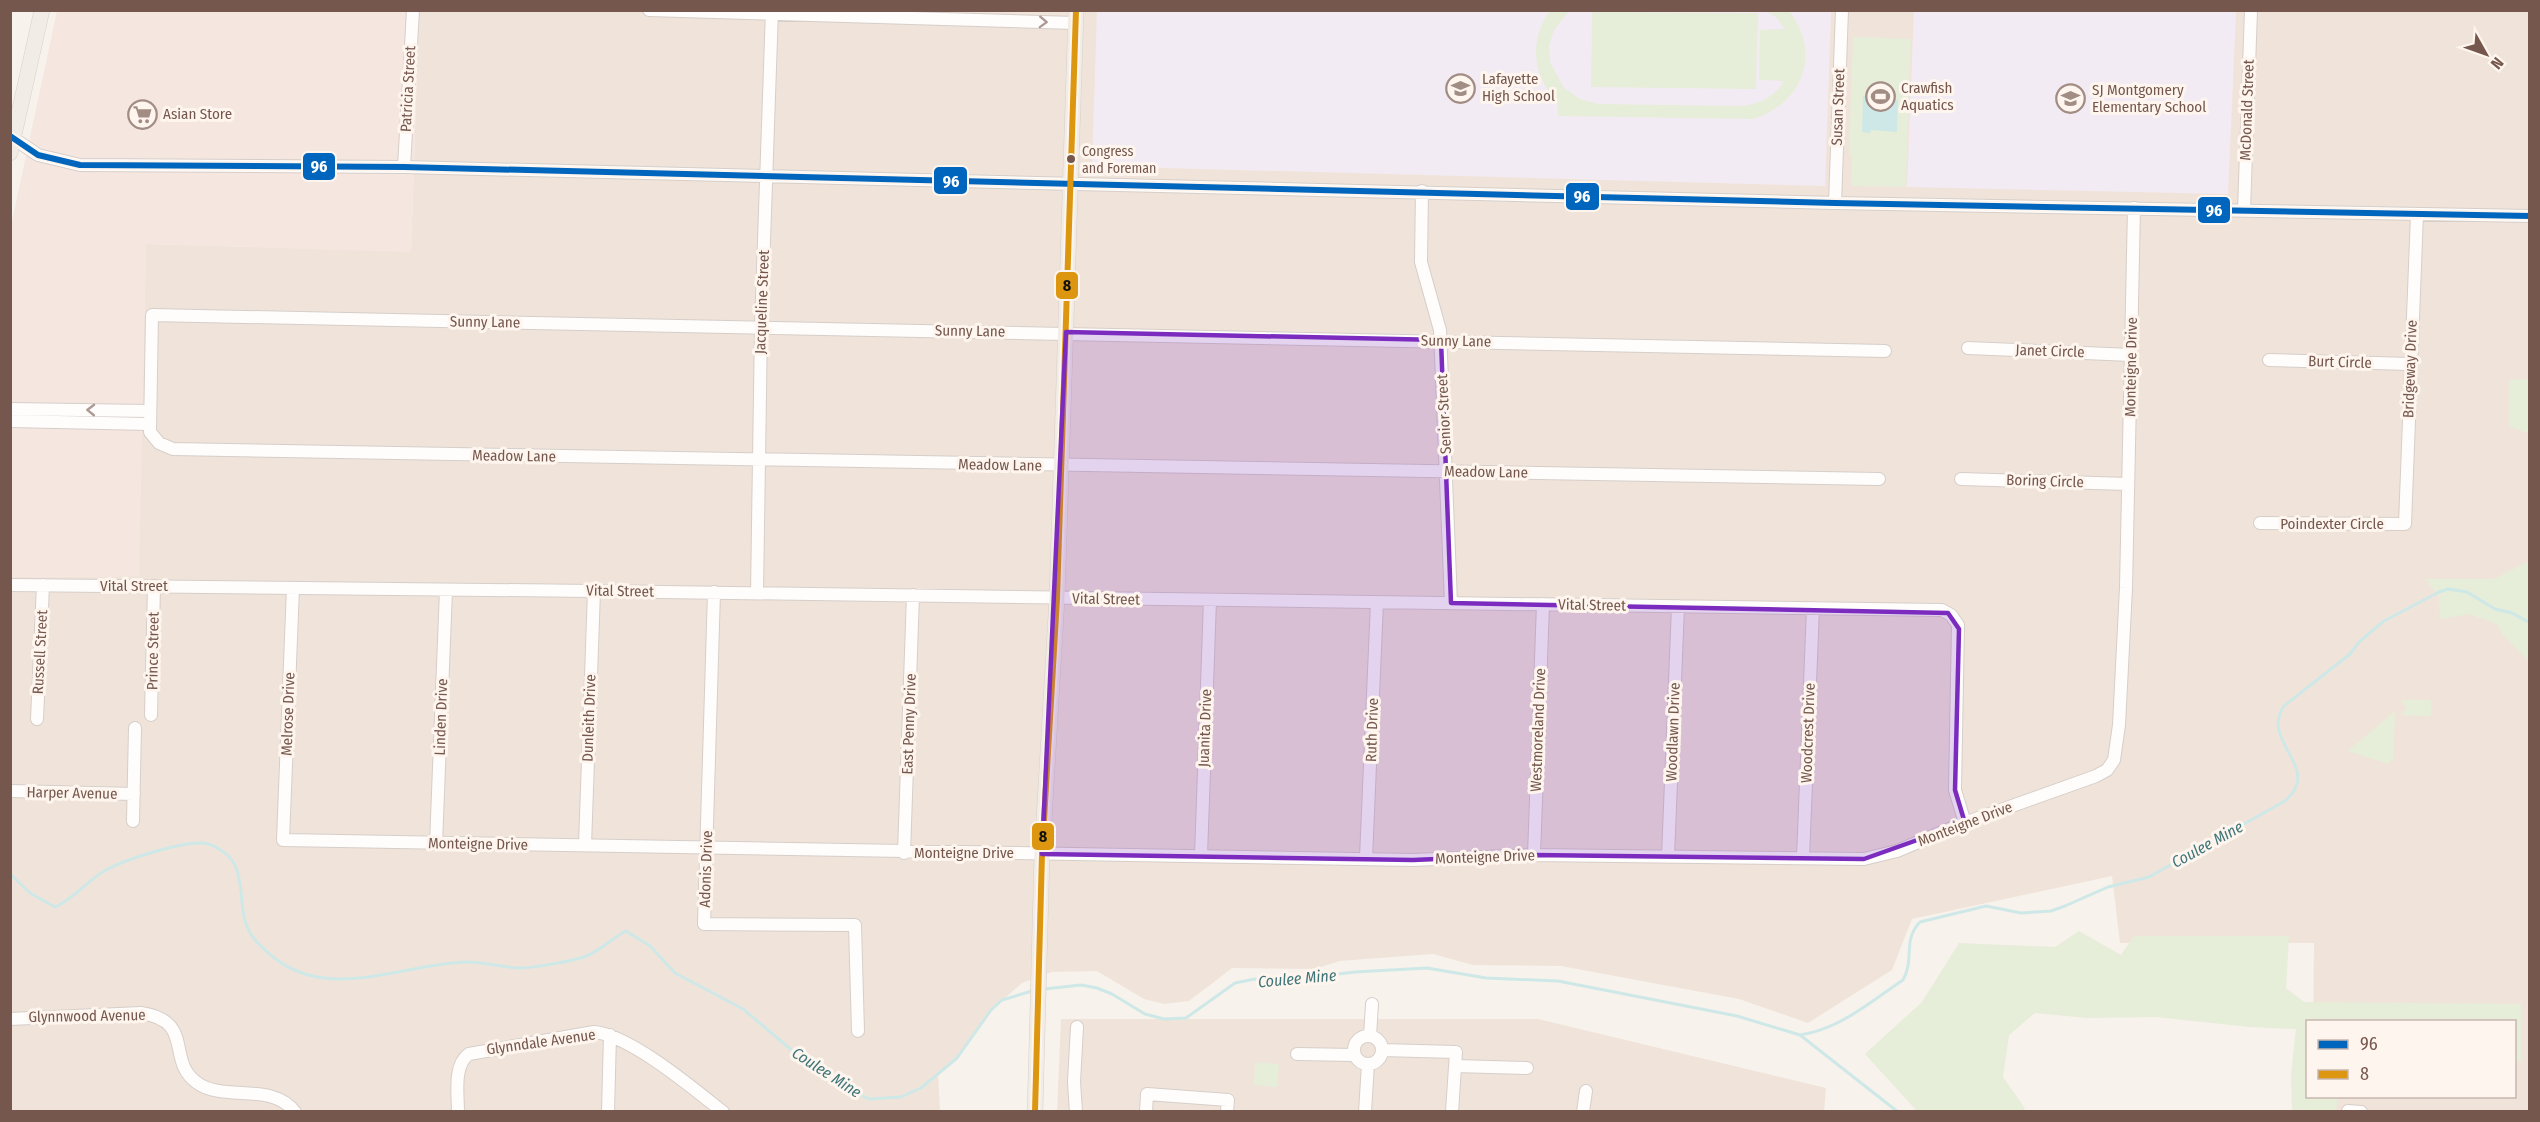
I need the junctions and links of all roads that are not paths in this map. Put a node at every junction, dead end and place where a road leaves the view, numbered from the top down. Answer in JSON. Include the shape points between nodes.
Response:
{"nodes":[{"id":1,"x":42,"y":10,"type":"edge"},
{"id":2,"x":413,"y":10,"type":"edge"},
{"id":3,"x":649,"y":10,"type":"edge"},
{"id":4,"x":1842,"y":10,"type":"edge"},
{"id":5,"x":2251,"y":10,"type":"edge"},
{"id":6,"x":677,"y":11,"type":"edge"},
{"id":7,"x":772,"y":12,"type":"edge"},
{"id":8,"x":881,"y":14,"type":"edge"},
{"id":9,"x":959,"y":15,"type":"edge"},
{"id":10,"x":992,"y":15,"type":"edge"},
{"id":11,"x":1075,"y":17,"type":"edge"},
{"id":12,"x":12,"y":143,"type":"edge"},
{"id":13,"x":404,"y":167,"type":"junction"},
{"id":14,"x":766,"y":176,"type":"junction"},
{"id":15,"x":1069,"y":185,"type":"junction"},
{"id":16,"x":1422,"y":191,"type":"junction"},
{"id":17,"x":1835,"y":203,"type":"junction"},
{"id":18,"x":2134,"y":208,"type":"junction"},
{"id":19,"x":2244,"y":210,"type":"junction"},
{"id":20,"x":2417,"y":214,"type":"junction"},
{"id":21,"x":2529,"y":216,"type":"edge"},
{"id":22,"x":761,"y":327,"type":"junction"},
{"id":23,"x":1066,"y":332,"type":"junction"},
{"id":24,"x":1441,"y":340,"type":"junction"},
{"id":25,"x":1968,"y":348,"type":"dead end"},
{"id":26,"x":1885,"y":351,"type":"dead end"},
{"id":27,"x":2131,"y":354,"type":"junction"},
{"id":28,"x":2269,"y":360,"type":"dead end"},
{"id":29,"x":2410,"y":364,"type":"junction"},
{"id":30,"x":10,"y":409,"type":"edge"},
{"id":31,"x":51,"y":416,"type":"junction"},
{"id":32,"x":149,"y":417,"type":"junction"},
{"id":33,"x":10,"y":421,"type":"edge"},
{"id":34,"x":758,"y":460,"type":"junction"},
{"id":35,"x":1062,"y":466,"type":"junction"},
{"id":36,"x":1446,"y":472,"type":"junction"},
{"id":37,"x":1879,"y":479,"type":"dead end"},
{"id":38,"x":1961,"y":479,"type":"dead end"},
{"id":39,"x":2128,"y":484,"type":"junction"},
{"id":40,"x":2260,"y":523,"type":"dead end"},
{"id":41,"x":2405,"y":524,"type":"joint"},
{"id":42,"x":10,"y":585,"type":"edge"},
{"id":43,"x":43,"y":585,"type":"junction"},
{"id":44,"x":154,"y":586,"type":"junction"},
{"id":45,"x":293,"y":588,"type":"junction"},
{"id":46,"x":446,"y":590,"type":"junction"},
{"id":47,"x":594,"y":591,"type":"junction"},
{"id":48,"x":714,"y":592,"type":"junction"},
{"id":49,"x":757,"y":593,"type":"junction"},
{"id":50,"x":913,"y":595,"type":"junction"},
{"id":51,"x":1057,"y":598,"type":"junction"},
{"id":52,"x":1210,"y":600,"type":"junction"},
{"id":53,"x":1377,"y":602,"type":"junction"},
{"id":54,"x":1451,"y":603,"type":"junction"},
{"id":55,"x":1543,"y":604,"type":"junction"},
{"id":56,"x":1678,"y":606,"type":"junction"},
{"id":57,"x":1813,"y":608,"type":"junction"},
{"id":58,"x":151,"y":715,"type":"dead end"},
{"id":59,"x":37,"y":719,"type":"dead end"},
{"id":60,"x":135,"y":728,"type":"dead end"},
{"id":61,"x":10,"y":791,"type":"edge"},
{"id":62,"x":134,"y":794,"type":"junction"},
{"id":63,"x":134,"y":821,"type":"dead end"},
{"id":64,"x":1965,"y":823,"type":"junction"},
{"id":65,"x":283,"y":840,"type":"joint"},
{"id":66,"x":436,"y":844,"type":"junction"},
{"id":67,"x":585,"y":845,"type":"junction"},
{"id":68,"x":706,"y":848,"type":"junction"},
{"id":69,"x":904,"y":853,"type":"junction"},
{"id":70,"x":1042,"y":854,"type":"junction"},
{"id":71,"x":1534,"y":855,"type":"junction"},
{"id":72,"x":1201,"y":856,"type":"junction"},
{"id":73,"x":1668,"y":857,"type":"junction"},
{"id":74,"x":1366,"y":858,"type":"junction"},
{"id":75,"x":1803,"y":858,"type":"junction"},
{"id":76,"x":1372,"y":1004,"type":"dead end"},
{"id":77,"x":10,"y":1019,"type":"edge"},
{"id":78,"x":1077,"y":1027,"type":"dead end"},
{"id":79,"x":858,"y":1031,"type":"dead end"},
{"id":80,"x":610,"y":1035,"type":"junction"},
{"id":81,"x":1370,"y":1036,"type":"junction"},
{"id":82,"x":1382,"y":1050,"type":"junction"},
{"id":83,"x":1297,"y":1054,"type":"dead end"},
{"id":84,"x":1355,"y":1055,"type":"junction"},
{"id":85,"x":1368,"y":1064,"type":"junction"},
{"id":86,"x":1455,"y":1066,"type":"junction"},
{"id":87,"x":1527,"y":1068,"type":"dead end"},
{"id":88,"x":1586,"y":1091,"type":"dead end"},
{"id":89,"x":2348,"y":1111,"type":"edge"},
{"id":90,"x":295,"y":1112,"type":"edge"},
{"id":91,"x":458,"y":1112,"type":"edge"},
{"id":92,"x":608,"y":1112,"type":"edge"},
{"id":93,"x":723,"y":1112,"type":"edge"},
{"id":94,"x":1035,"y":1112,"type":"edge"},
{"id":95,"x":1076,"y":1112,"type":"edge"},
{"id":96,"x":1146,"y":1112,"type":"edge"},
{"id":97,"x":1227,"y":1112,"type":"edge"},
{"id":98,"x":1365,"y":1112,"type":"edge"},
{"id":99,"x":1452,"y":1112,"type":"edge"},
{"id":100,"x":1583,"y":1112,"type":"edge"},
{"id":101,"x":2361,"y":1112,"type":"edge"}],
"edges":[{"from":1,"to":12,"type":"main road"},
{"from":2,"to":13,"type":"street","name":"Patricia Street"},
{"from":3,"to":6,"type":"street"},
{"from":4,"to":17,"type":"street","name":"Susan Street"},
{"from":5,"to":19,"type":"street","name":"McDonald Street"},
{"from":6,"to":7,"type":"street"},
{"from":7,"to":8,"type":"street"},
{"from":7,"to":14,"type":"street","name":"Jacqueline Street"},
{"from":8,"to":9,"type":"street"},
{"from":9,"to":10,"type":"street"},
{"from":10,"to":11,"type":"street","one_way":true},
{"from":11,"to":15,"type":"main road"},
{"from":12,"to":13,"type":"street","via":[[80,165]]},
{"from":13,"to":14,"type":"street"},
{"from":14,"to":15,"type":"street"},
{"from":14,"to":22,"type":"street","name":"Jacqueline Street"},
{"from":15,"to":16,"type":"street"},
{"from":15,"to":23,"type":"main road"},
{"from":16,"to":17,"type":"street"},
{"from":16,"to":24,"type":"street","name":"Senior Street","via":[[1421,262]]},
{"from":17,"to":18,"type":"street"},
{"from":18,"to":19,"type":"street"},
{"from":18,"to":27,"type":"street","name":"Monteigne Drive"},
{"from":19,"to":20,"type":"street"},
{"from":20,"to":21,"type":"street"},
{"from":20,"to":29,"type":"street","name":"Bridgeway Drive"},
{"from":22,"to":23,"type":"street","name":"Sunny Lane"},
{"from":22,"to":32,"type":"street","name":"Sunny Lane","via":[[152,315]]},
{"from":22,"to":34,"type":"street","name":"Jacqueline Street"},
{"from":23,"to":24,"type":"street","name":"Sunny Lane"},
{"from":23,"to":35,"type":"main road"},
{"from":24,"to":26,"type":"street","name":"Sunny Lane"},
{"from":24,"to":36,"type":"street","name":"Senior Street"},
{"from":25,"to":27,"type":"street","name":"Janet Circle"},
{"from":27,"to":39,"type":"street","name":"Monteigne Drive"},
{"from":28,"to":29,"type":"street","name":"Burt Circle"},
{"from":29,"to":41,"type":"street","name":"Bridgeway Drive"},
{"from":30,"to":31,"type":"street"},
{"from":31,"to":32,"type":"street"},
{"from":31,"to":33,"type":"street"},
{"from":32,"to":34,"type":"street","name":"Meadow Lane","via":[[152,437],[173,449]]},
{"from":34,"to":35,"type":"street","name":"Meadow Lane"},
{"from":34,"to":49,"type":"street","name":"Jacqueline Street"},
{"from":35,"to":36,"type":"street","name":"Meadow Lane"},
{"from":35,"to":51,"type":"main road"},
{"from":36,"to":37,"type":"street","name":"Meadow Lane"},
{"from":36,"to":54,"type":"street","name":"Senior Street"},
{"from":38,"to":39,"type":"street","name":"Boring Circle"},
{"from":39,"to":64,"type":"street","name":"Monteigne Drive","via":[[2119,725],[2114,760],[2096,776]]},
{"from":40,"to":41,"type":"street","name":"Poindexter Circle"},
{"from":42,"to":43,"type":"street","name":"Vital Street"},
{"from":43,"to":44,"type":"street","name":"Vital Street"},
{"from":43,"to":59,"type":"street","name":"Russell Street"},
{"from":44,"to":45,"type":"street","name":"Vital Street"},
{"from":44,"to":58,"type":"street","name":"Prince Street"},
{"from":45,"to":46,"type":"street","name":"Vital Street"},
{"from":45,"to":65,"type":"street","name":"Melrose Drive"},
{"from":46,"to":47,"type":"street","name":"Vital Street"},
{"from":46,"to":66,"type":"street","name":"Linden Drive"},
{"from":47,"to":48,"type":"street","name":"Vital Street"},
{"from":47,"to":67,"type":"street","name":"Dunleith Drive"},
{"from":48,"to":49,"type":"street","name":"Vital Street"},
{"from":48,"to":68,"type":"street","name":"Adonis Drive"},
{"from":49,"to":50,"type":"street","name":"Vital Street"},
{"from":50,"to":51,"type":"street","name":"Vital Street"},
{"from":50,"to":69,"type":"street","name":"East Penny Drive"},
{"from":51,"to":52,"type":"street","name":"Vital Street"},
{"from":51,"to":70,"type":"main road"},
{"from":52,"to":53,"type":"street","name":"Vital Street"},
{"from":52,"to":72,"type":"street","name":"Juanita Drive"},
{"from":53,"to":54,"type":"street","name":"Vital Street"},
{"from":53,"to":74,"type":"street","name":"Ruth Drive"},
{"from":54,"to":55,"type":"street","name":"Vital Street"},
{"from":55,"to":56,"type":"street","name":"Vital Street"},
{"from":55,"to":71,"type":"street","name":"Westmoreland Drive"},
{"from":56,"to":57,"type":"street","name":"Vital Street"},
{"from":56,"to":73,"type":"street","name":"Woodlawn Drive"},
{"from":57,"to":64,"type":"street","name":"Vital Street","via":[[1942,610],[1956,620],[1959,629],[1955,790]]},
{"from":57,"to":75,"type":"street","name":"Woodcrest Drive"},
{"from":60,"to":62,"type":"street"},
{"from":61,"to":62,"type":"street","name":"Harper Avenue"},
{"from":62,"to":63,"type":"street"},
{"from":64,"to":75,"type":"street","name":"Monteigne Drive","via":[[1881,856]]},
{"from":65,"to":66,"type":"street","name":"Monteigne Drive"},
{"from":66,"to":67,"type":"street","name":"Monteigne Drive"},
{"from":67,"to":68,"type":"street","name":"Monteigne Drive"},
{"from":68,"to":69,"type":"street","name":"Monteigne Drive"},
{"from":68,"to":79,"type":"street","name":"Adonis Drive","via":[[704,924],[855,925]]},
{"from":69,"to":70,"type":"street","name":"Monteigne Drive"},
{"from":70,"to":72,"type":"street","name":"Monteigne Drive"},
{"from":70,"to":94,"type":"main road"},
{"from":71,"to":73,"type":"street","name":"Monteigne Drive"},
{"from":71,"to":74,"type":"street","name":"Monteigne Drive","via":[[1444,860]]},
{"from":72,"to":74,"type":"street","name":"Monteigne Drive"},
{"from":73,"to":75,"type":"street","name":"Monteigne Drive"},
{"from":76,"to":81,"type":"street"},
{"from":77,"to":90,"type":"street","name":"Glynnwood Avenue","via":[[157,1015],[170,1025],[186,1068],[199,1084],[274,1096]]},
{"from":78,"to":95,"type":"street"},
{"from":80,"to":91,"type":"street","name":"Glynndale Avenue","via":[[594,1032],[469,1054],[459,1071]]},
{"from":80,"to":92,"type":"street"},
{"from":80,"to":93,"type":"street","name":"Glynndale Avenue","via":[[670,1072]]},
{"from":81,"to":82,"type":"street","via":[[1378,1040]]},
{"from":81,"to":84,"type":"street","via":[[1357,1041]]},
{"from":82,"to":85,"type":"street","via":[[1378,1060]]},
{"from":82,"to":86,"type":"street","via":[[1456,1052]]},
{"from":83,"to":84,"type":"street"},
{"from":84,"to":85,"type":"street"},
{"from":85,"to":98,"type":"street"},
{"from":86,"to":87,"type":"street"},
{"from":86,"to":99,"type":"street"},
{"from":88,"to":100,"type":"street"},
{"from":89,"to":101,"type":"street"},
{"from":96,"to":97,"type":"street","via":[[1147,1094],[1228,1100]]}]}
